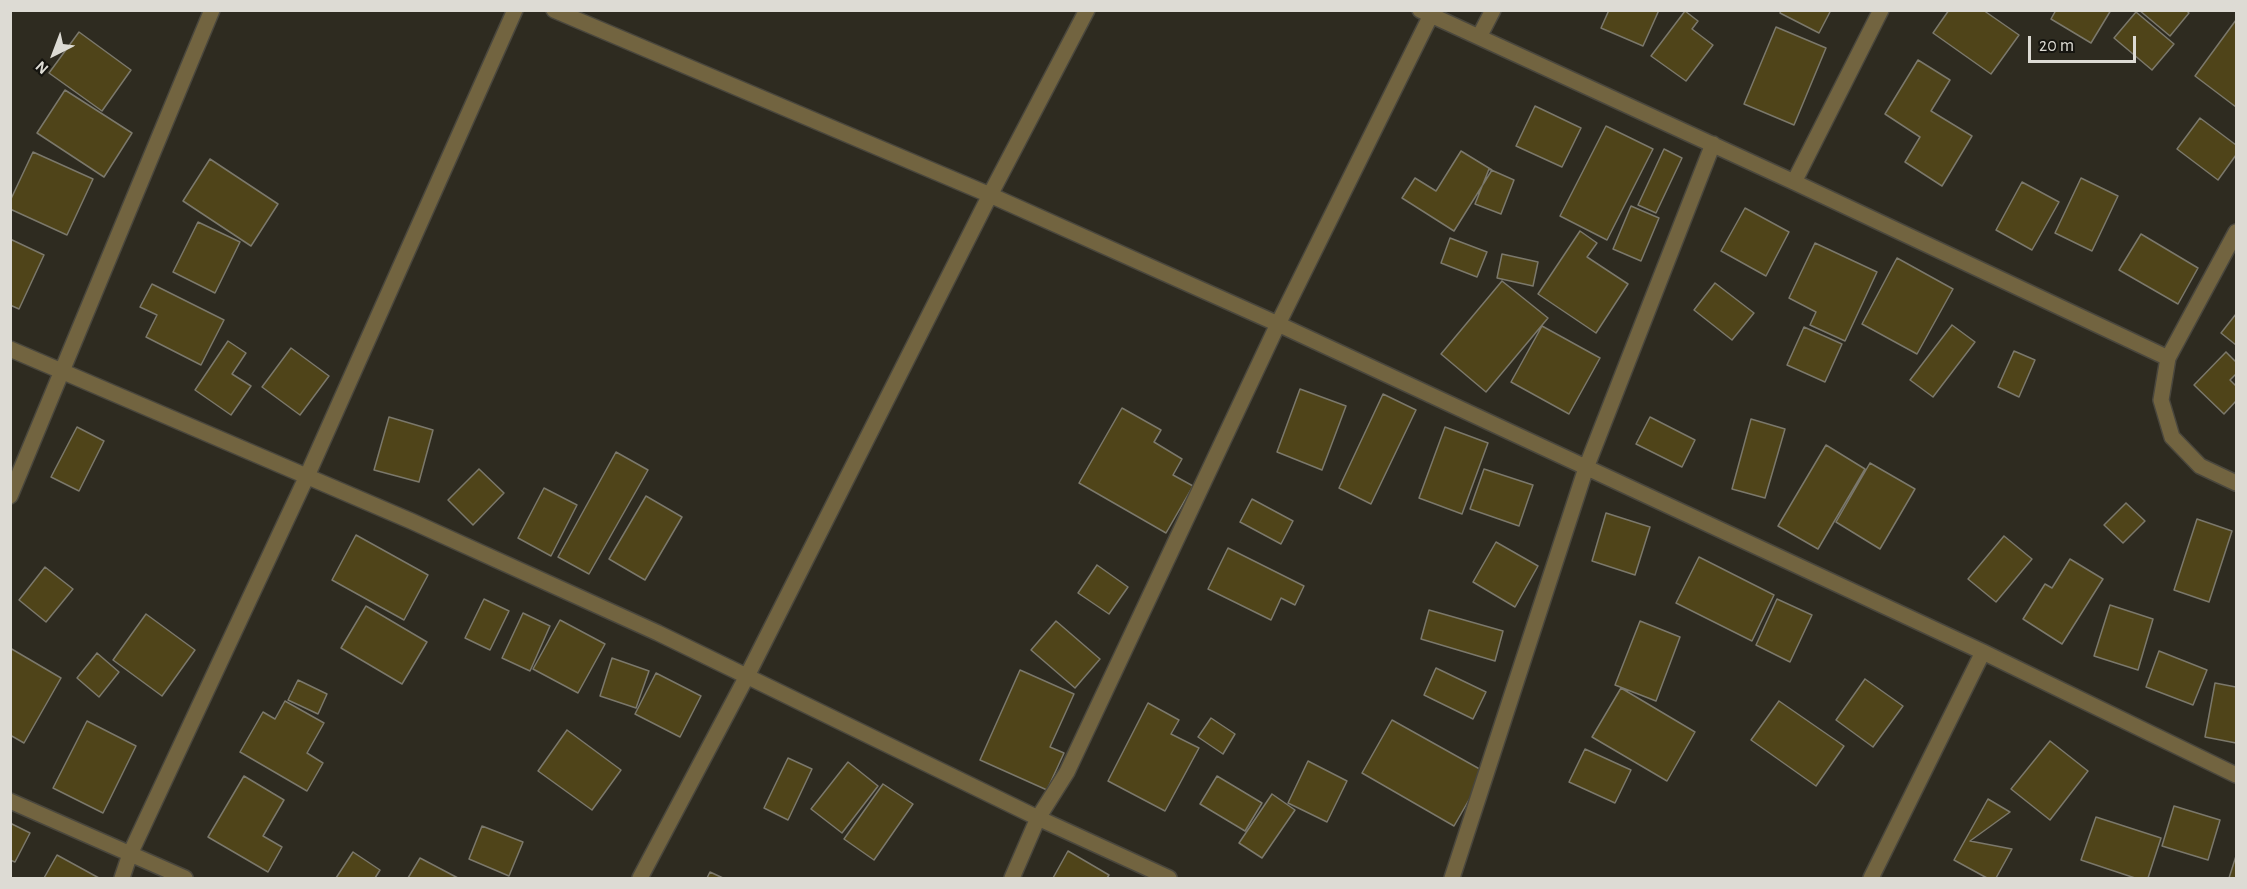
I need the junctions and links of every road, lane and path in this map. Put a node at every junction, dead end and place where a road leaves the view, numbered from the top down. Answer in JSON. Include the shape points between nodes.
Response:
{"nodes":[{"id":1,"x":212,"y":10,"type":"edge"},
{"id":2,"x":515,"y":10,"type":"edge"},
{"id":3,"x":554,"y":10,"type":"edge"},
{"id":4,"x":1087,"y":10,"type":"edge"},
{"id":5,"x":1493,"y":10,"type":"edge"},
{"id":6,"x":1881,"y":10,"type":"edge"},
{"id":7,"x":1425,"y":13,"type":"edge"},
{"id":8,"x":1479,"y":37,"type":"junction"},
{"id":9,"x":1713,"y":144,"type":"junction"},
{"id":10,"x":1794,"y":182,"type":"junction"},
{"id":11,"x":990,"y":195,"type":"junction"},
{"id":12,"x":2236,"y":232,"type":"edge"},
{"id":13,"x":1278,"y":324,"type":"junction"},
{"id":14,"x":10,"y":349,"type":"edge"},
{"id":15,"x":2168,"y":358,"type":"junction"},
{"id":16,"x":64,"y":372,"type":"junction"},
{"id":17,"x":1586,"y":468,"type":"junction"},
{"id":18,"x":307,"y":476,"type":"junction"},
{"id":19,"x":2236,"y":483,"type":"edge"},
{"id":20,"x":10,"y":496,"type":"edge"},
{"id":21,"x":1983,"y":652,"type":"junction"},
{"id":22,"x":747,"y":676,"type":"junction"},
{"id":23,"x":2236,"y":775,"type":"edge"},
{"id":24,"x":10,"y":801,"type":"edge"},
{"id":25,"x":1038,"y":818,"type":"junction"},
{"id":26,"x":130,"y":854,"type":"junction"},
{"id":27,"x":122,"y":879,"type":"edge"},
{"id":28,"x":185,"y":879,"type":"edge"},
{"id":29,"x":640,"y":879,"type":"edge"},
{"id":30,"x":1012,"y":879,"type":"edge"},
{"id":31,"x":1169,"y":879,"type":"edge"},
{"id":32,"x":1452,"y":879,"type":"edge"},
{"id":33,"x":1871,"y":879,"type":"edge"}],
"edges":[{"from":1,"to":16,"type":"street"},
{"from":2,"to":18,"type":"street"},
{"from":3,"to":11,"type":"street"},
{"from":4,"to":11,"type":"street"},
{"from":5,"to":8,"type":"street"},
{"from":6,"to":10,"type":"street"},
{"from":7,"to":8,"type":"street"},
{"from":7,"to":13,"type":"street"},
{"from":8,"to":9,"type":"street"},
{"from":9,"to":10,"type":"street"},
{"from":9,"to":17,"type":"street"},
{"from":10,"to":15,"type":"street"},
{"from":11,"to":13,"type":"street"},
{"from":11,"to":22,"type":"street"},
{"from":12,"to":15,"type":"street"},
{"from":13,"to":17,"type":"street"},
{"from":13,"to":25,"type":"street","via":[[1067,772]]},
{"from":14,"to":16,"type":"street"},
{"from":15,"to":19,"type":"street","via":[[2161,400],[2172,437],[2200,466]]},
{"from":16,"to":18,"type":"street"},
{"from":16,"to":20,"type":"street"},
{"from":17,"to":21,"type":"street"},
{"from":17,"to":32,"type":"street"},
{"from":18,"to":22,"type":"street"},
{"from":18,"to":26,"type":"street"},
{"from":21,"to":23,"type":"street"},
{"from":21,"to":33,"type":"street"},
{"from":22,"to":25,"type":"street"},
{"from":22,"to":29,"type":"street"},
{"from":24,"to":26,"type":"street"},
{"from":25,"to":30,"type":"street"},
{"from":25,"to":31,"type":"street"},
{"from":26,"to":27,"type":"street"},
{"from":26,"to":28,"type":"street"}]}
